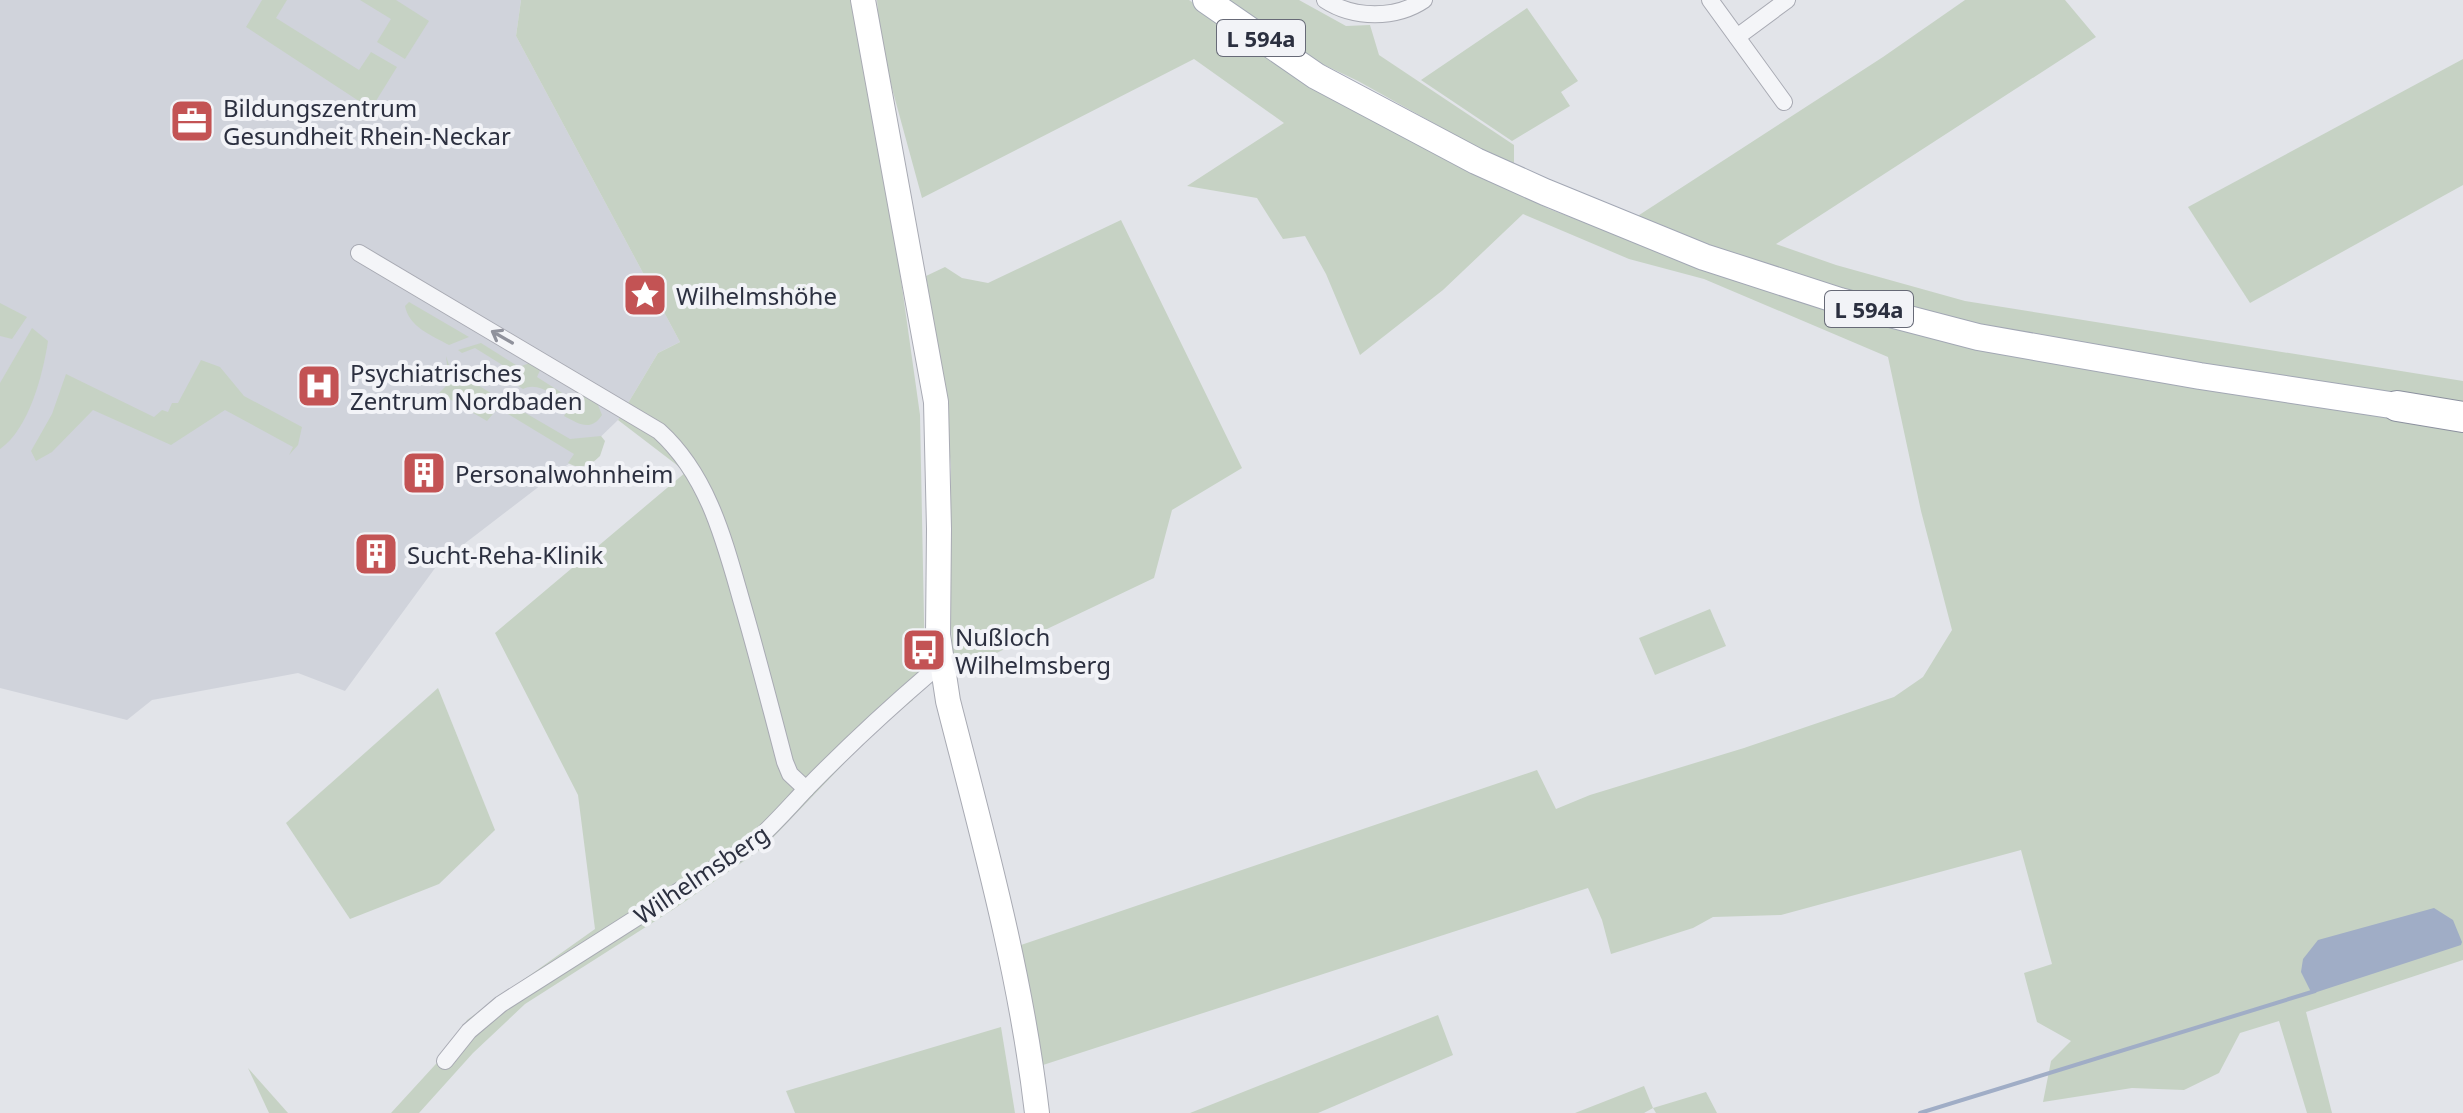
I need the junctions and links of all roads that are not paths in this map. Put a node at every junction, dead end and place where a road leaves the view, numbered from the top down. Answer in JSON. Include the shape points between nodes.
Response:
{"nodes":[{"id":1,"x":863,"y":0,"type":"edge"},
{"id":2,"x":1206,"y":0,"type":"edge"},
{"id":3,"x":1325,"y":0,"type":"edge"},
{"id":4,"x":1424,"y":0,"type":"edge"},
{"id":5,"x":1787,"y":0,"type":"edge"},
{"id":6,"x":1712,"y":1,"type":"edge"},
{"id":7,"x":1737,"y":37,"type":"junction"},
{"id":8,"x":1784,"y":102,"type":"dead end"},
{"id":9,"x":359,"y":253,"type":"dead end"},
{"id":10,"x":2397,"y":406,"type":"joint"},
{"id":11,"x":2463,"y":417,"type":"edge"},
{"id":12,"x":941,"y":666,"type":"junction"},
{"id":13,"x":806,"y":789,"type":"junction"},
{"id":14,"x":445,"y":1061,"type":"dead end"},
{"id":15,"x":1037,"y":1113,"type":"edge"}],
"edges":[{"from":1,"to":12,"type":"main road","via":[[936,402]]},
{"from":2,"to":10,"type":"main road","number":"L 594a","via":[[1371,107],[1476,161],[1704,257],[1840,301],[1978,337]]},
{"from":3,"to":4,"type":"street","via":[[1358,13],[1390,14]]},
{"from":5,"to":7,"type":"street"},
{"from":6,"to":7,"type":"street"},
{"from":7,"to":8,"type":"street"},
{"from":13,"to":9,"type":"street","one_way":true,"via":[[785,762],[731,564],[700,482],[674,445],[659,431]]},
{"from":10,"to":11,"type":"highway","number":"L 594a"},
{"from":12,"to":13,"type":"street","name":"Wilhelmsberg"},
{"from":12,"to":15,"type":"main road","via":[[1006,926]]},
{"from":13,"to":14,"type":"street","name":"Wilhelmsberg","via":[[751,845],[501,1004]]}]}
